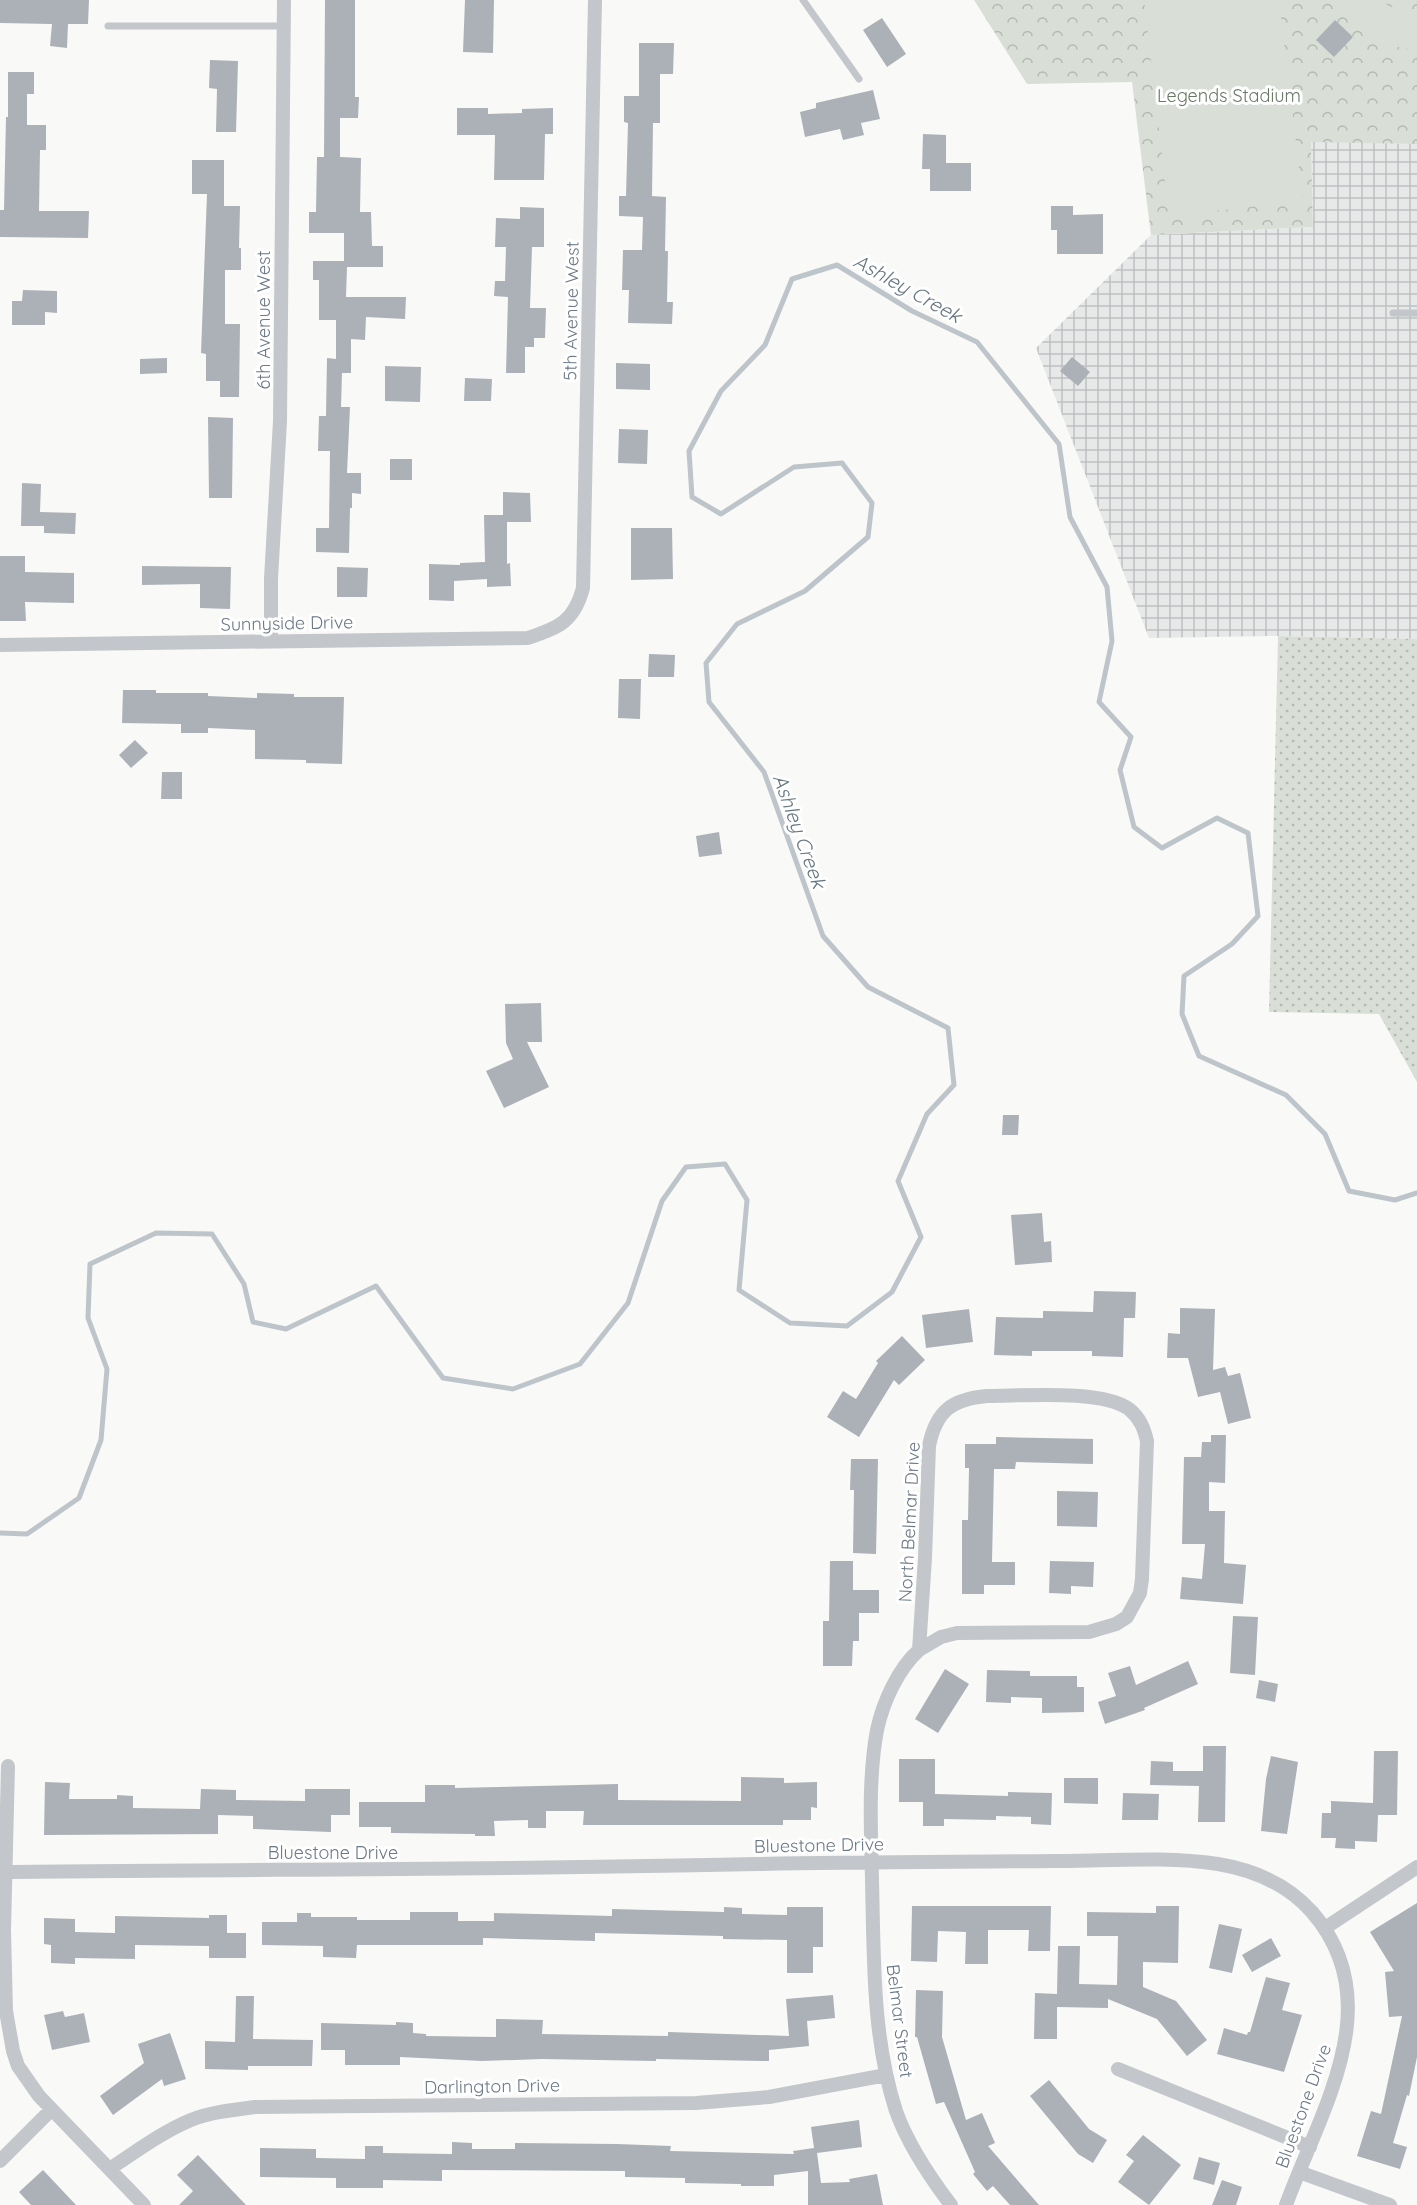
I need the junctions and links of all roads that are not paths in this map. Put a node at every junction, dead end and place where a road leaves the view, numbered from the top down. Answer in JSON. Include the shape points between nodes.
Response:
{"nodes":[{"id":1,"x":284,"y":0,"type":"edge"},
{"id":2,"x":595,"y":0,"type":"edge"},
{"id":3,"x":803,"y":0,"type":"edge"},
{"id":4,"x":108,"y":26,"type":"dead end"},
{"id":5,"x":284,"y":26,"type":"junction"},
{"id":6,"x":859,"y":79,"type":"dead end"},
{"id":7,"x":1393,"y":313,"type":"dead end"},
{"id":8,"x":1417,"y":313,"type":"edge"},
{"id":9,"x":569,"y":619,"type":"joint"},
{"id":10,"x":270,"y":640,"type":"junction"},
{"id":11,"x":0,"y":645,"type":"edge"},
{"id":12,"x":920,"y":1650,"type":"junction"},
{"id":13,"x":8,"y":1766,"type":"dead end"},
{"id":14,"x":872,"y":1862,"type":"junction"},
{"id":15,"x":1417,"y":1867,"type":"edge"},
{"id":16,"x":3,"y":1872,"type":"edge"},
{"id":17,"x":1325,"y":1928,"type":"junction"},
{"id":18,"x":1118,"y":2069,"type":"dead end"},
{"id":19,"x":886,"y":2075,"type":"junction"},
{"id":20,"x":51,"y":2110,"type":"junction"},
{"id":21,"x":1310,"y":2147,"type":"junction"},
{"id":22,"x":0,"y":2161,"type":"edge"},
{"id":23,"x":111,"y":2169,"type":"junction"},
{"id":24,"x":1299,"y":2172,"type":"junction"},
{"id":25,"x":144,"y":2205,"type":"edge"},
{"id":26,"x":951,"y":2205,"type":"edge"},
{"id":27,"x":1286,"y":2205,"type":"edge"},
{"id":28,"x":1390,"y":2205,"type":"edge"}],
"edges":[{"from":1,"to":5,"type":"street","name":"6th Avenue West"},
{"from":2,"to":9,"type":"street","name":"5th Avenue West","via":[[583,588],[579,605]]},
{"from":3,"to":6,"type":"lane"},
{"from":4,"to":5,"type":"lane"},
{"from":5,"to":10,"type":"street","name":"6th Avenue West","via":[[280,421]]},
{"from":7,"to":8,"type":"lane"},
{"from":9,"to":10,"type":"street","name":"Sunnyside Drive","via":[[528,638]]},
{"from":10,"to":11,"type":"street","name":"Sunnyside Drive"},
{"from":12,"to":12,"type":"street","name":"North Belmar Drive","via":[[928,1446],[937,1419],[959,1401],[980,1397],[1075,1396],[1116,1402],[1128,1408],[1138,1417],[1147,1441],[1142,1580],[1140,1593],[1127,1617],[1089,1632],[957,1634],[941,1637]]},
{"from":12,"to":14,"type":"street","name":"North Belmar Drive","via":[[897,1679],[878,1729],[871,1793]]},
{"from":13,"to":16,"type":"street"},
{"from":14,"to":16,"type":"street","name":"Bluestone Drive"},
{"from":14,"to":17,"type":"street","name":"Bluestone Drive","via":[[1216,1864],[1252,1872],[1283,1888]]},
{"from":14,"to":19,"type":"street","name":"Belmar Street","via":[[874,1977]]},
{"from":15,"to":17,"type":"street"},
{"from":16,"to":20,"type":"street","via":[[9,2038],[18,2066]]},
{"from":17,"to":21,"type":"street","name":"Bluestone Drive","via":[[1343,1967],[1348,2018],[1338,2069]]},
{"from":18,"to":21,"type":"street"},
{"from":19,"to":23,"type":"street","name":"Darlington Drive","via":[[769,2097],[696,2103],[255,2107],[192,2120],[155,2138]]},
{"from":19,"to":26,"type":"street","name":"Belmar Street","via":[[911,2146]]},
{"from":20,"to":22,"type":"street"},
{"from":20,"to":23,"type":"street"},
{"from":21,"to":24,"type":"street","name":"Bluestone Drive"},
{"from":23,"to":25,"type":"street"},
{"from":24,"to":27,"type":"street","name":"Bluestone Drive"},
{"from":24,"to":28,"type":"street"}]}
